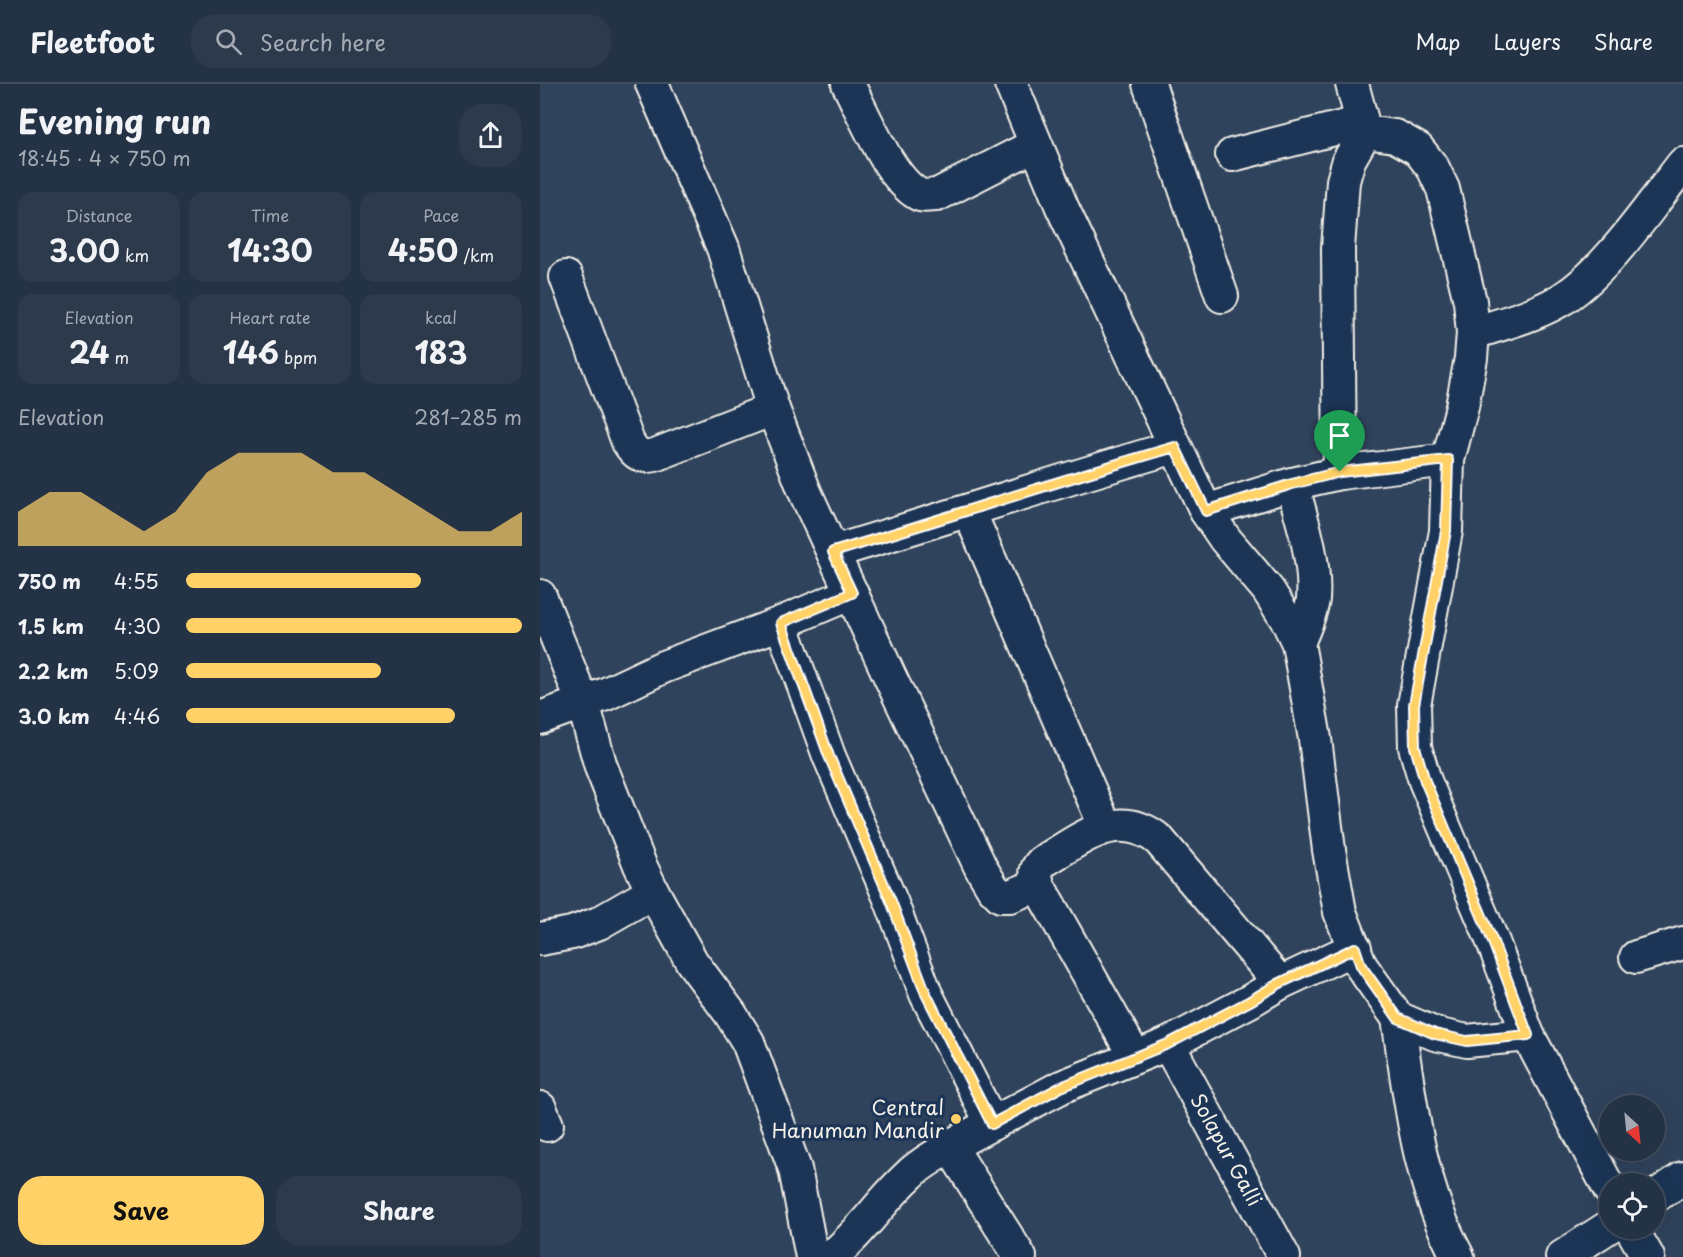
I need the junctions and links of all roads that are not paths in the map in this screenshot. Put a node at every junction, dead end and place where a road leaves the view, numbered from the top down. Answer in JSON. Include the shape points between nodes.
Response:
{"nodes":[{"id":1,"x":652,"y":84,"type":"edge"},
{"id":2,"x":848,"y":84,"type":"edge"},
{"id":3,"x":1011,"y":84,"type":"edge"},
{"id":4,"x":1149,"y":84,"type":"edge"},
{"id":5,"x":1352,"y":84,"type":"edge"},
{"id":6,"x":1364,"y":127,"type":"junction"},
{"id":7,"x":1035,"y":145,"type":"junction"},
{"id":8,"x":1232,"y":155,"type":"dead end"},
{"id":9,"x":1683,"y":164,"type":"edge"},
{"id":10,"x":566,"y":277,"type":"dead end"},
{"id":11,"x":1222,"y":296,"type":"dead end"},
{"id":12,"x":1473,"y":333,"type":"junction"},
{"id":13,"x":772,"y":409,"type":"junction"},
{"id":14,"x":1175,"y":447,"type":"junction"},
{"id":15,"x":1448,"y":460,"type":"junction"},
{"id":16,"x":1340,"y":472,"type":"junction"},
{"id":17,"x":1292,"y":484,"type":"junction"},
{"id":18,"x":969,"y":511,"type":"junction"},
{"id":19,"x":1206,"y":511,"type":"junction"},
{"id":20,"x":833,"y":552,"type":"junction"},
{"id":21,"x":852,"y":593,"type":"junction"},
{"id":22,"x":540,"y":596,"type":"edge"},
{"id":23,"x":781,"y":623,"type":"junction"},
{"id":24,"x":1298,"y":643,"type":"junction"},
{"id":25,"x":583,"y":703,"type":"junction"},
{"id":26,"x":540,"y":718,"type":"edge"},
{"id":27,"x":1105,"y":826,"type":"junction"},
{"id":28,"x":1038,"y":885,"type":"junction"},
{"id":29,"x":652,"y":892,"type":"junction"},
{"id":30,"x":540,"y":939,"type":"edge"},
{"id":31,"x":1683,"y":943,"type":"edge"},
{"id":32,"x":1355,"y":948,"type":"junction"},
{"id":33,"x":1636,"y":957,"type":"dead end"},
{"id":34,"x":1280,"y":983,"type":"junction"},
{"id":35,"x":1398,"y":1018,"type":"junction"},
{"id":36,"x":1528,"y":1035,"type":"junction"},
{"id":37,"x":1168,"y":1044,"type":"junction"},
{"id":38,"x":1135,"y":1057,"type":"junction"},
{"id":39,"x":992,"y":1124,"type":"junction"},
{"id":40,"x":950,"y":1146,"type":"junction"},
{"id":41,"x":1601,"y":1173,"type":"edge"},
{"id":42,"x":1683,"y":1178,"type":"edge"},
{"id":43,"x":1665,"y":1190,"type":"edge"},
{"id":44,"x":1599,"y":1233,"type":"edge"},
{"id":45,"x":1637,"y":1239,"type":"edge"},
{"id":46,"x":812,"y":1257,"type":"edge"},
{"id":47,"x":831,"y":1257,"type":"edge"},
{"id":48,"x":1020,"y":1257,"type":"edge"},
{"id":49,"x":1284,"y":1257,"type":"edge"},
{"id":50,"x":1458,"y":1257,"type":"edge"},
{"id":51,"x":1563,"y":1257,"type":"edge"},
{"id":52,"x":1648,"y":1257,"type":"edge"}],
"edges":[{"from":1,"to":13,"type":"street","via":[[723,248]]},
{"from":2,"to":7,"type":"street","via":[[888,161],[904,183],[920,195],[937,195]]},
{"from":3,"to":7,"type":"street"},
{"from":4,"to":11,"type":"street"},
{"from":5,"to":6,"type":"street"},
{"from":6,"to":8,"type":"street"},
{"from":6,"to":12,"type":"street","via":[[1395,136],[1418,149],[1433,168],[1443,189],[1462,267]]},
{"from":6,"to":16,"type":"street","via":[[1343,181],[1338,248]]},
{"from":7,"to":14,"type":"street"},
{"from":9,"to":12,"type":"street","via":[[1590,278],[1539,310]]},
{"from":10,"to":13,"type":"street","via":[[635,453],[644,457],[655,455]]},
{"from":12,"to":15,"type":"street","via":[[1462,407]]},
{"from":13,"to":20,"type":"street"},
{"from":14,"to":18,"type":"street"},
{"from":14,"to":19,"type":"street"},
{"from":15,"to":16,"type":"street"},
{"from":15,"to":36,"type":"street","via":[[1446,531],[1414,705],[1415,747],[1425,781]]},
{"from":16,"to":17,"type":"street"},
{"from":17,"to":19,"type":"street"},
{"from":17,"to":24,"type":"street","via":[[1312,568],[1313,598]]},
{"from":18,"to":20,"type":"street"},
{"from":18,"to":27,"type":"street"},
{"from":19,"to":24,"type":"street","via":[[1268,590]]},
{"from":20,"to":21,"type":"street"},
{"from":21,"to":23,"type":"street"},
{"from":21,"to":28,"type":"street","via":[[993,888],[1001,896],[1010,897]]},
{"from":22,"to":25,"type":"street"},
{"from":23,"to":25,"type":"street","via":[[663,667]]},
{"from":23,"to":39,"type":"street","via":[[829,756],[926,994]]},
{"from":24,"to":32,"type":"street","via":[[1340,912]]},
{"from":25,"to":26,"type":"street"},
{"from":25,"to":29,"type":"street","via":[[602,766]]},
{"from":27,"to":28,"type":"street","via":[[1042,862],[1036,868]]},
{"from":27,"to":34,"type":"street","via":[[1137,826],[1159,840]]},
{"from":28,"to":38,"type":"street"},
{"from":29,"to":30,"type":"street","via":[[599,923]]},
{"from":29,"to":46,"type":"street","via":[[692,962],[748,1042],[795,1169]]},
{"from":31,"to":33,"type":"street"},
{"from":32,"to":34,"type":"street"},
{"from":32,"to":35,"type":"street","via":[[1361,966]]},
{"from":34,"to":37,"type":"street"},
{"from":35,"to":36,"type":"street","via":[[1435,1034],[1467,1041]]},
{"from":35,"to":50,"type":"street","via":[[1415,1133],[1427,1182]]},
{"from":36,"to":41,"type":"street"},
{"from":37,"to":38,"type":"street"},
{"from":37,"to":49,"type":"street","name":"Solapur Galli"},
{"from":38,"to":39,"type":"street","via":[[1061,1087]]},
{"from":39,"to":40,"type":"street"},
{"from":40,"to":47,"type":"street","via":[[910,1173],[856,1236]]},
{"from":40,"to":48,"type":"street"},
{"from":42,"to":43,"type":"street"},
{"from":44,"to":51,"type":"street"},
{"from":45,"to":52,"type":"street"}]}
